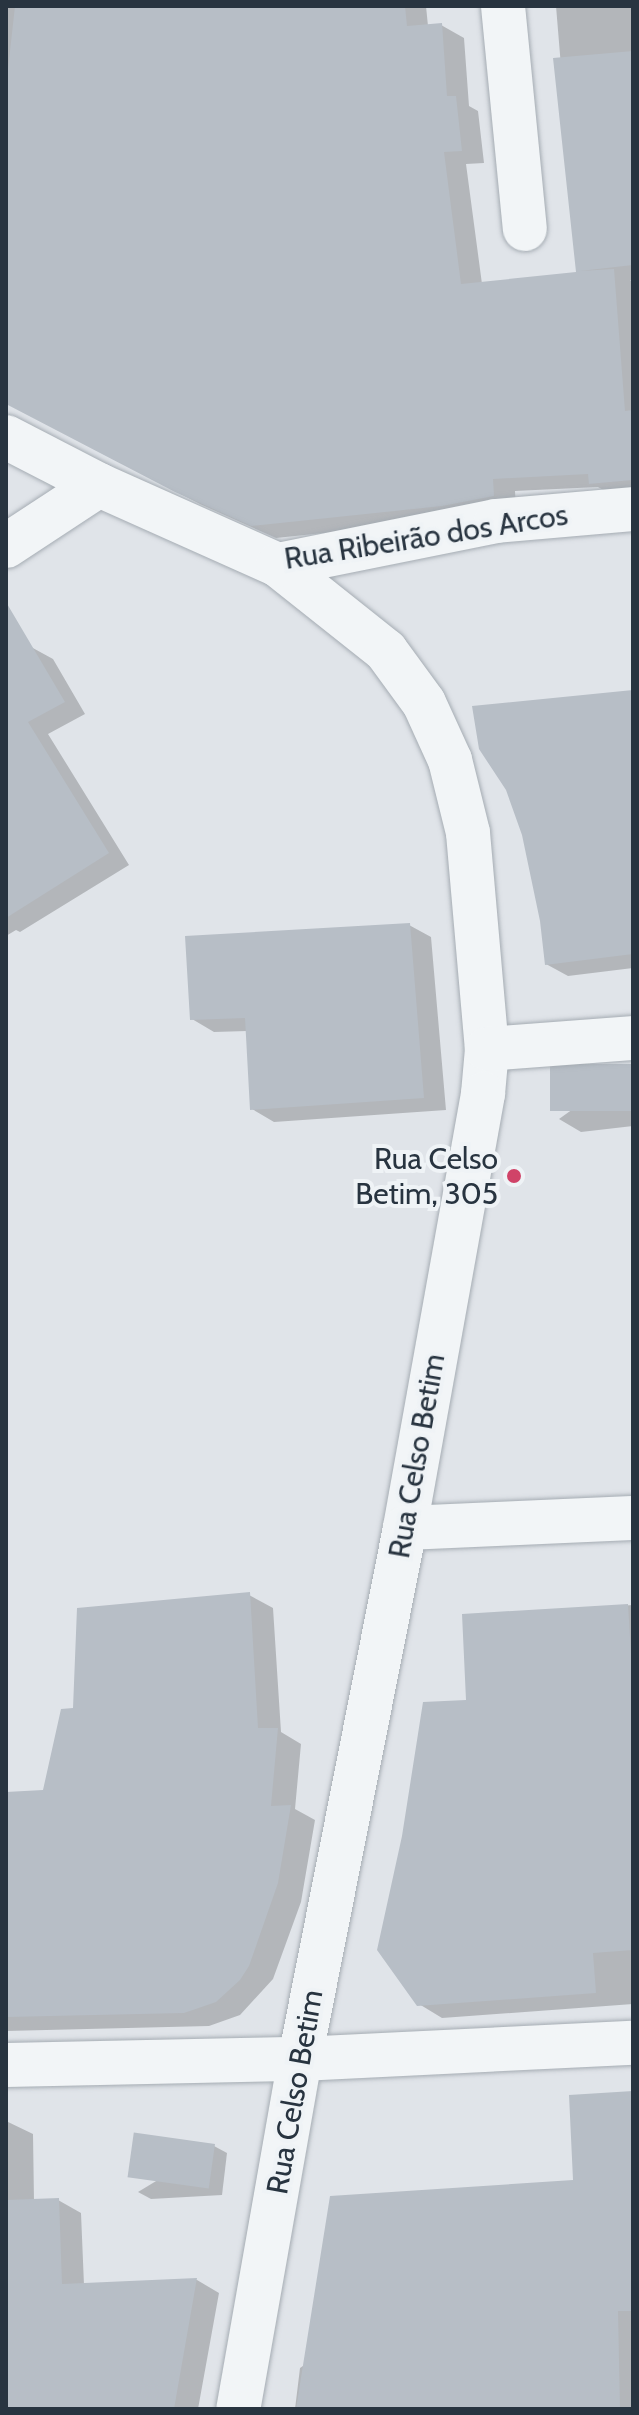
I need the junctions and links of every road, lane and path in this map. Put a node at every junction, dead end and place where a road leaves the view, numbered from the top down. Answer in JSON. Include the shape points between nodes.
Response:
{"nodes":[{"id":1,"x":503,"y":6,"type":"edge"},
{"id":2,"x":525,"y":229,"type":"dead end"},
{"id":3,"x":6,"y":437,"type":"edge"},
{"id":4,"x":99,"y":485,"type":"junction"},
{"id":5,"x":633,"y":509,"type":"edge"},
{"id":6,"x":6,"y":546,"type":"edge"},
{"id":7,"x":278,"y":565,"type":"junction"},
{"id":8,"x":633,"y":1038,"type":"edge"},
{"id":9,"x":487,"y":1049,"type":"junction"},
{"id":10,"x":633,"y":1518,"type":"edge"},
{"id":11,"x":405,"y":1528,"type":"junction"},
{"id":12,"x":633,"y":2043,"type":"edge"},
{"id":13,"x":300,"y":2059,"type":"junction"},
{"id":14,"x":6,"y":2065,"type":"edge"},
{"id":15,"x":238,"y":2409,"type":"edge"}],
"edges":[{"from":1,"to":2,"type":"street"},
{"from":3,"to":4,"type":"street","name":"Rua Ribeirão dos Arcos"},
{"from":4,"to":6,"type":"street"},
{"from":4,"to":7,"type":"street","name":"Rua Ribeirão dos Arcos"},
{"from":5,"to":7,"type":"street","name":"Rua Ribeirão dos Arcos","via":[[496,521]]},
{"from":7,"to":9,"type":"street","name":"Rua Celso Betim","via":[[386,651],[424,703],[450,760],[468,833]]},
{"from":8,"to":9,"type":"street"},
{"from":9,"to":11,"type":"street","name":"Rua Celso Betim"},
{"from":10,"to":11,"type":"street"},
{"from":11,"to":13,"type":"street","name":"Rua Celso Betim"},
{"from":12,"to":13,"type":"street"},
{"from":13,"to":14,"type":"street"},
{"from":13,"to":15,"type":"street","name":"Rua Celso Betim"}]}
